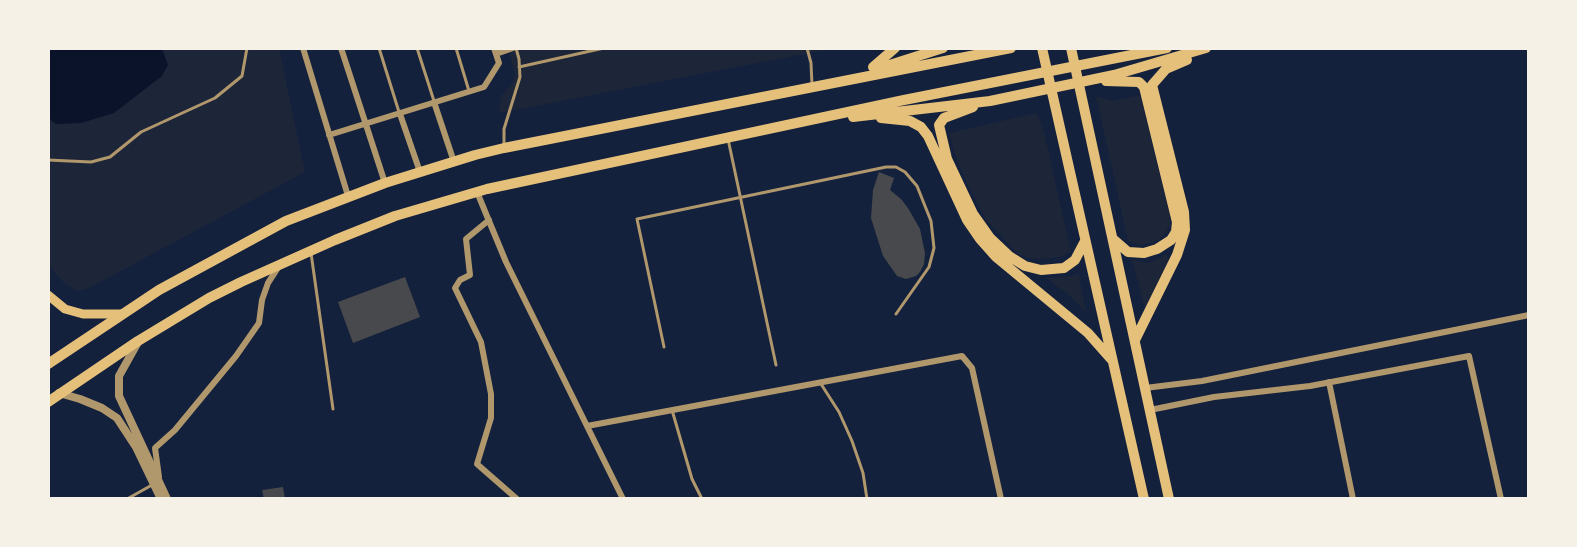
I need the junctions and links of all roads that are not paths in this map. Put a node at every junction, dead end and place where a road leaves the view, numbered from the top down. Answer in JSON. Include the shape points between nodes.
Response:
{"nodes":[{"id":1,"x":247,"y":48,"type":"edge"},
{"id":2,"x":303,"y":48,"type":"edge"},
{"id":3,"x":341,"y":48,"type":"edge"},
{"id":4,"x":379,"y":48,"type":"edge"},
{"id":5,"x":417,"y":48,"type":"edge"},
{"id":6,"x":456,"y":48,"type":"edge"},
{"id":7,"x":514,"y":48,"type":"edge"},
{"id":8,"x":604,"y":48,"type":"edge"},
{"id":9,"x":807,"y":48,"type":"edge"},
{"id":10,"x":895,"y":48,"type":"edge"},
{"id":11,"x":943,"y":48,"type":"edge"},
{"id":12,"x":1011,"y":48,"type":"edge"},
{"id":13,"x":1042,"y":48,"type":"edge"},
{"id":14,"x":1071,"y":48,"type":"edge"},
{"id":15,"x":1167,"y":48,"type":"edge"},
{"id":16,"x":1206,"y":48,"type":"edge"},
{"id":17,"x":1211,"y":48,"type":"edge"},
{"id":18,"x":495,"y":51,"type":"edge"},
{"id":19,"x":519,"y":67,"type":"junction"},
{"id":20,"x":867,"y":72,"type":"junction"},
{"id":21,"x":1088,"y":81,"type":"junction"},
{"id":22,"x":829,"y":85,"type":"junction"},
{"id":23,"x":813,"y":88,"type":"junction"},
{"id":24,"x":469,"y":91,"type":"junction"},
{"id":25,"x":990,"y":101,"type":"junction"},
{"id":26,"x":434,"y":102,"type":"junction"},
{"id":27,"x":400,"y":114,"type":"junction"},
{"id":28,"x":860,"y":116,"type":"junction"},
{"id":29,"x":796,"y":123,"type":"junction"},
{"id":30,"x":366,"y":124,"type":"junction"},
{"id":31,"x":329,"y":135,"type":"junction"},
{"id":32,"x":727,"y":137,"type":"junction"},
{"id":33,"x":504,"y":148,"type":"junction"},
{"id":34,"x":48,"y":160,"type":"edge"},
{"id":35,"x":454,"y":162,"type":"junction"},
{"id":36,"x":420,"y":172,"type":"junction"},
{"id":37,"x":385,"y":183,"type":"junction"},
{"id":38,"x":477,"y":192,"type":"junction"},
{"id":39,"x":348,"y":196,"type":"junction"},
{"id":40,"x":740,"y":197,"type":"junction"},
{"id":41,"x":489,"y":220,"type":"junction"},
{"id":42,"x":1113,"y":239,"type":"junction"},
{"id":43,"x":1085,"y":241,"type":"junction"},
{"id":44,"x":310,"y":251,"type":"junction"},
{"id":45,"x":279,"y":265,"type":"junction"},
{"id":46,"x":48,"y":295,"type":"edge"},
{"id":47,"x":123,"y":314,"type":"junction"},
{"id":48,"x":896,"y":314,"type":"dead end"},
{"id":49,"x":1529,"y":315,"type":"edge"},
{"id":50,"x":1135,"y":340,"type":"junction"},
{"id":51,"x":138,"y":341,"type":"junction"},
{"id":52,"x":664,"y":347,"type":"dead end"},
{"id":53,"x":1112,"y":361,"type":"junction"},
{"id":54,"x":48,"y":364,"type":"edge"},
{"id":55,"x":776,"y":365,"type":"dead end"},
{"id":56,"x":820,"y":382,"type":"junction"},
{"id":57,"x":1329,"y":382,"type":"junction"},
{"id":58,"x":1145,"y":388,"type":"junction"},
{"id":59,"x":59,"y":393,"type":"junction"},
{"id":60,"x":48,"y":402,"type":"edge"},
{"id":61,"x":333,"y":409,"type":"dead end"},
{"id":62,"x":672,"y":410,"type":"junction"},
{"id":63,"x":1150,"y":410,"type":"junction"},
{"id":64,"x":587,"y":426,"type":"junction"},
{"id":65,"x":157,"y":482,"type":"junction"},
{"id":66,"x":127,"y":499,"type":"edge"},
{"id":67,"x":161,"y":499,"type":"edge"},
{"id":68,"x":167,"y":499,"type":"edge"},
{"id":69,"x":517,"y":499,"type":"edge"},
{"id":70,"x":623,"y":499,"type":"edge"},
{"id":71,"x":702,"y":499,"type":"edge"},
{"id":72,"x":867,"y":499,"type":"edge"},
{"id":73,"x":1001,"y":499,"type":"edge"},
{"id":74,"x":1144,"y":499,"type":"edge"},
{"id":75,"x":1169,"y":499,"type":"edge"},
{"id":76,"x":1353,"y":499,"type":"edge"},
{"id":77,"x":1501,"y":499,"type":"edge"}],
"edges":[{"from":1,"to":34,"type":"lane","via":[[242,76],[215,98],[141,132],[110,157],[91,162]]},
{"from":2,"to":31,"type":"street"},
{"from":3,"to":30,"type":"street"},
{"from":4,"to":27,"type":"lane"},
{"from":5,"to":26,"type":"lane"},
{"from":6,"to":24,"type":"lane"},
{"from":7,"to":18,"type":"street"},
{"from":7,"to":19,"type":"lane"},
{"from":8,"to":19,"type":"lane"},
{"from":9,"to":23,"type":"lane"},
{"from":10,"to":20,"type":"highway"},
{"from":11,"to":20,"type":"highway"},
{"from":12,"to":22,"type":"highway"},
{"from":13,"to":43,"type":"highway"},
{"from":14,"to":42,"type":"highway"},
{"from":15,"to":29,"type":"highway"},
{"from":16,"to":21,"type":"highway"},
{"from":17,"to":50,"type":"highway","via":[[1166,69],[1152,85],[1184,212],[1185,230],[1178,255]]},
{"from":18,"to":24,"type":"street","via":[[499,63],[484,87]]},
{"from":19,"to":33,"type":"lane","via":[[520,77],[504,129]]},
{"from":20,"to":22,"type":"highway"},
{"from":21,"to":25,"type":"highway"},
{"from":21,"to":42,"type":"highway","via":[[1139,82],[1144,87],[1177,222],[1171,240],[1144,253],[1128,252]]},
{"from":22,"to":23,"type":"highway"},
{"from":23,"to":33,"type":"highway"},
{"from":24,"to":26,"type":"street"},
{"from":25,"to":28,"type":"highway"},
{"from":25,"to":43,"type":"highway","via":[[944,118],[939,125],[947,159],[973,214],[1009,256],[1041,270],[1064,268],[1075,260]]},
{"from":26,"to":27,"type":"street"},
{"from":26,"to":35,"type":"street"},
{"from":27,"to":30,"type":"street"},
{"from":27,"to":36,"type":"street"},
{"from":28,"to":29,"type":"highway"},
{"from":28,"to":53,"type":"highway","via":[[910,121],[921,127],[980,239],[996,257],[1088,333]]},
{"from":29,"to":32,"type":"highway"},
{"from":30,"to":31,"type":"street"},
{"from":30,"to":37,"type":"street"},
{"from":31,"to":39,"type":"street"},
{"from":32,"to":38,"type":"highway"},
{"from":32,"to":40,"type":"lane"},
{"from":33,"to":35,"type":"highway"},
{"from":35,"to":36,"type":"highway"},
{"from":36,"to":37,"type":"highway"},
{"from":37,"to":39,"type":"highway"},
{"from":38,"to":41,"type":"street"},
{"from":38,"to":44,"type":"highway","via":[[395,216]]},
{"from":39,"to":47,"type":"highway","via":[[286,221],[159,290]]},
{"from":40,"to":48,"type":"lane","via":[[886,168],[896,167],[905,172],[917,186],[931,221],[934,248],[929,267]]},
{"from":40,"to":52,"type":"lane","via":[[637,219]]},
{"from":40,"to":55,"type":"lane"},
{"from":41,"to":64,"type":"street"},
{"from":41,"to":69,"type":"street","via":[[466,239],[470,275],[459,280],[455,288],[481,342],[491,394],[491,418],[477,464]]},
{"from":42,"to":50,"type":"highway"},
{"from":43,"to":53,"type":"highway"},
{"from":44,"to":45,"type":"highway"},
{"from":44,"to":61,"type":"lane"},
{"from":45,"to":51,"type":"highway","via":[[209,298]]},
{"from":45,"to":65,"type":"street","via":[[262,300],[259,322],[236,356],[175,430],[154,448]]},
{"from":46,"to":47,"type":"main road","via":[[65,309],[83,314]]},
{"from":47,"to":54,"type":"highway"},
{"from":49,"to":58,"type":"street","via":[[1202,381]]},
{"from":50,"to":58,"type":"highway"},
{"from":51,"to":59,"type":"highway"},
{"from":51,"to":65,"type":"street","via":[[119,376],[119,396]]},
{"from":53,"to":74,"type":"highway"},
{"from":56,"to":62,"type":"street"},
{"from":56,"to":72,"type":"lane","via":[[852,441]]},
{"from":56,"to":73,"type":"street","via":[[962,356],[972,368]]},
{"from":57,"to":63,"type":"street"},
{"from":57,"to":76,"type":"street"},
{"from":57,"to":77,"type":"street","via":[[1469,356]]},
{"from":58,"to":63,"type":"highway"},
{"from":59,"to":60,"type":"highway"},
{"from":59,"to":65,"type":"street","via":[[102,408],[117,418]]},
{"from":62,"to":64,"type":"street"},
{"from":62,"to":71,"type":"lane","via":[[692,479]]},
{"from":63,"to":75,"type":"highway"},
{"from":64,"to":70,"type":"street"},
{"from":65,"to":66,"type":"lane"},
{"from":65,"to":67,"type":"street"},
{"from":65,"to":68,"type":"street"}]}
